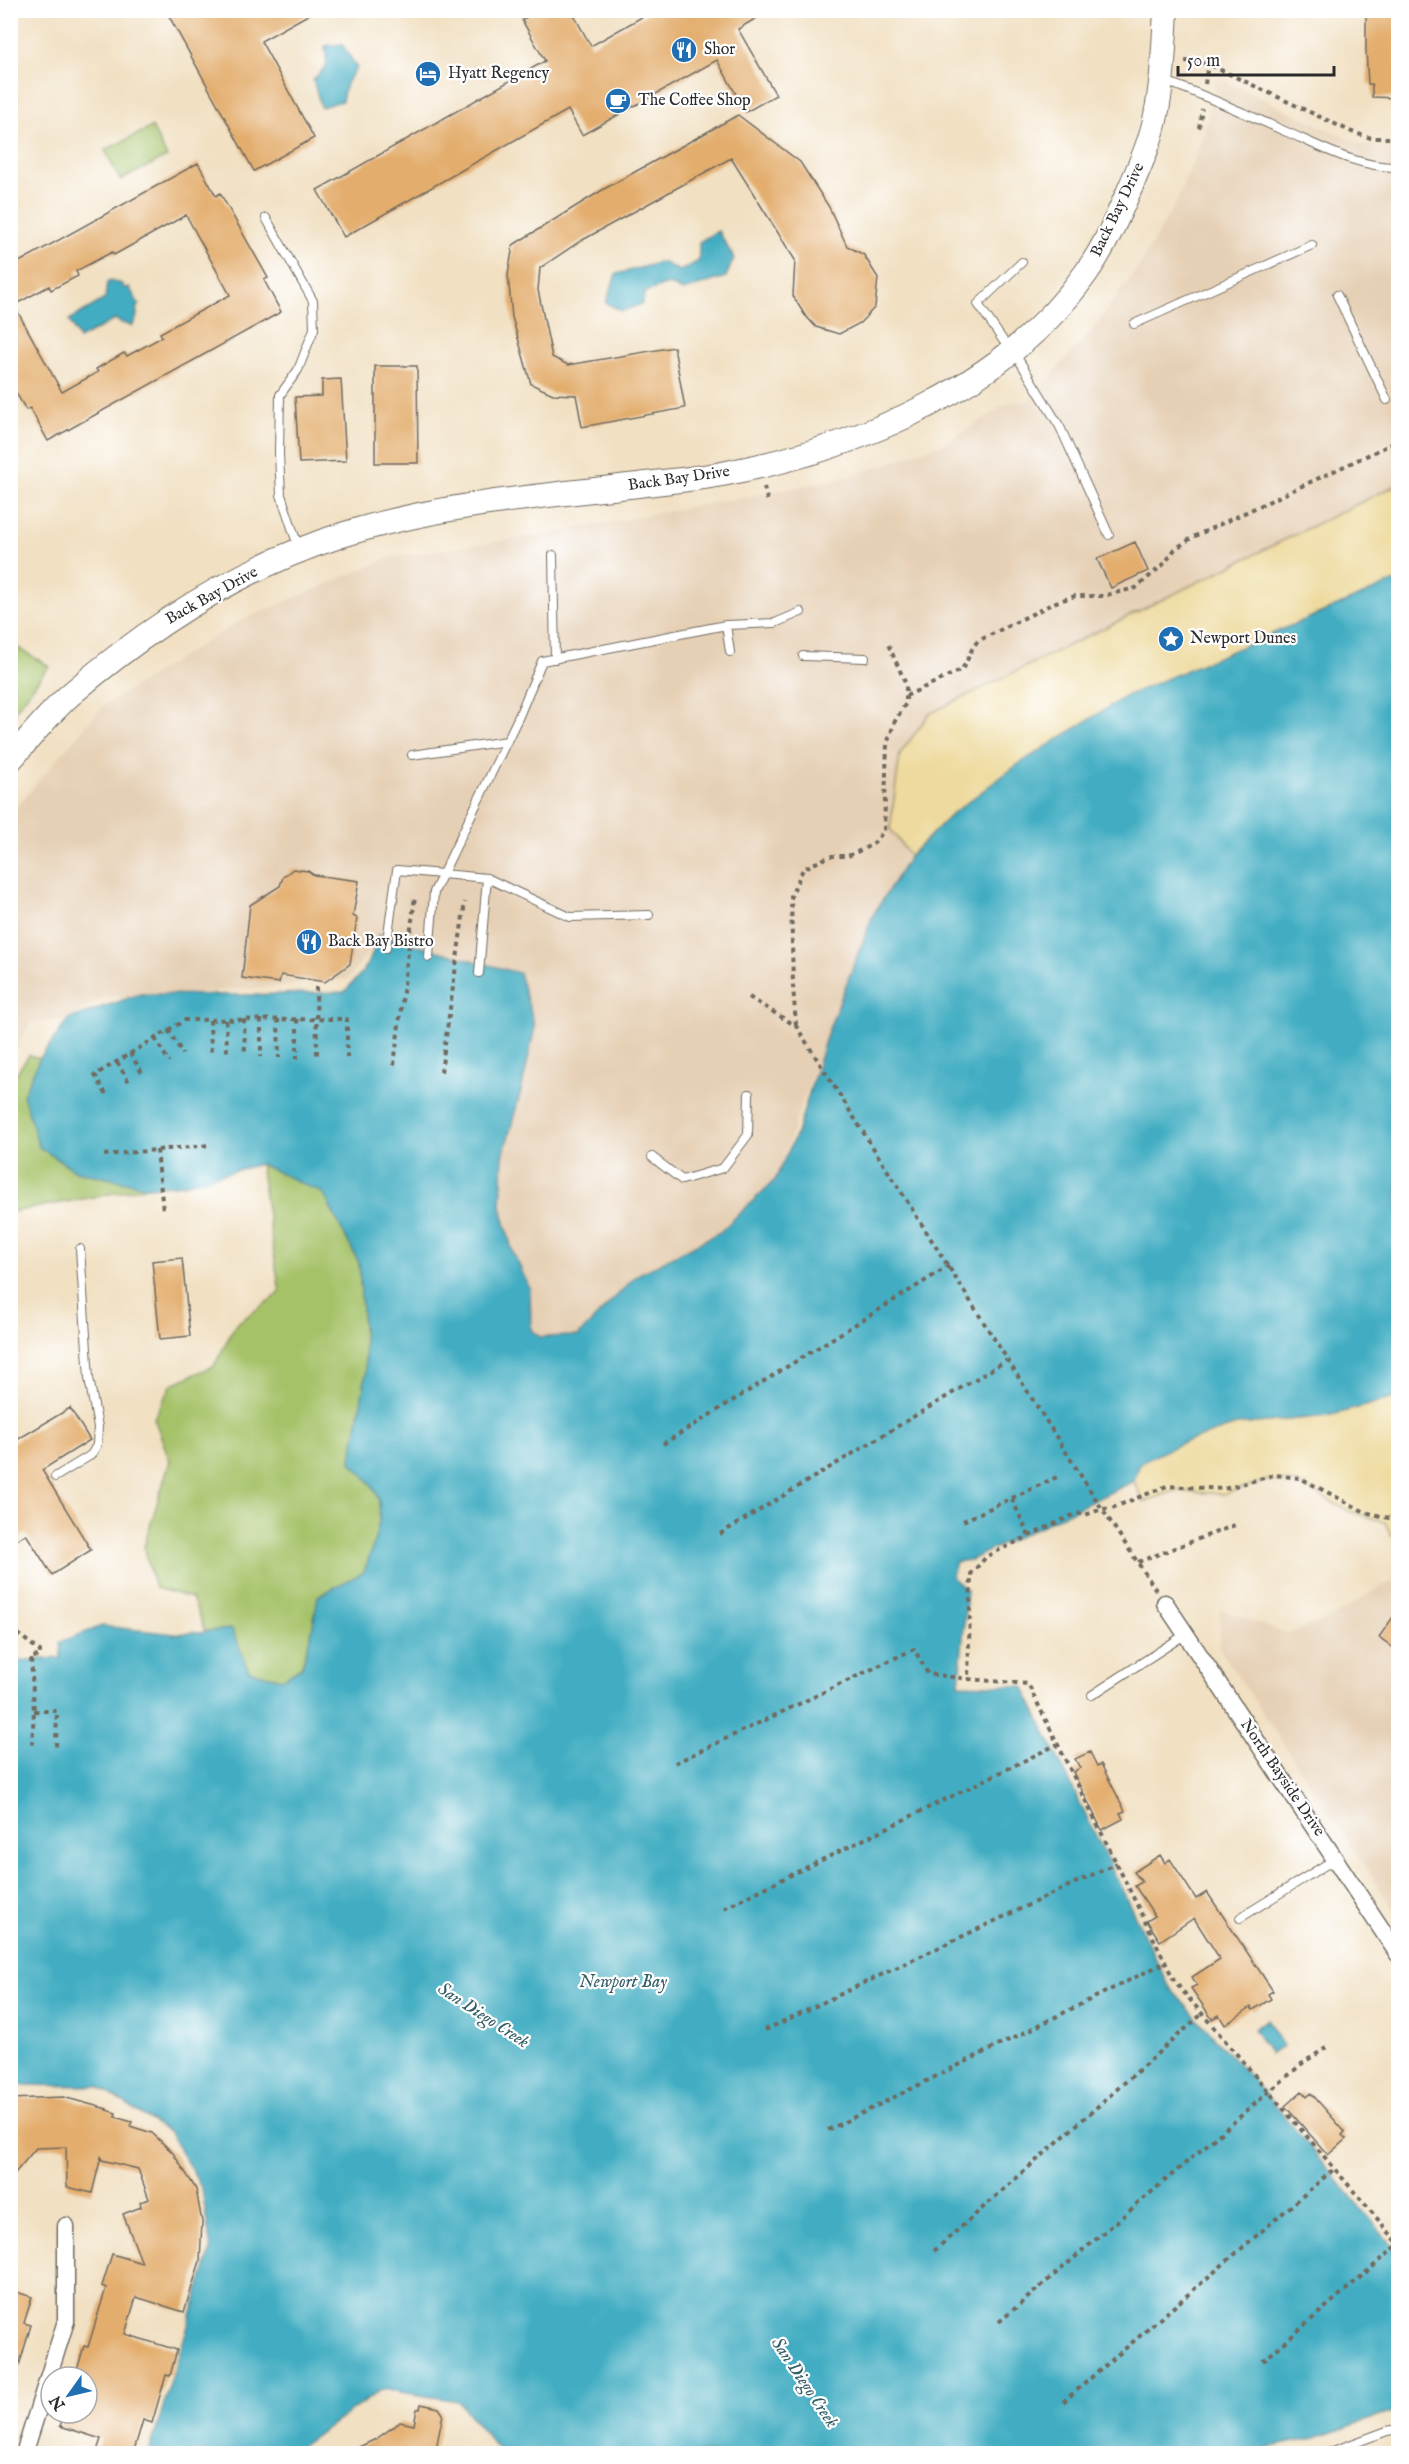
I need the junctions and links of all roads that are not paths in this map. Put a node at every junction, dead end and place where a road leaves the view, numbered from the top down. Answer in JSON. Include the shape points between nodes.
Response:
{"nodes":[{"id":1,"x":1166,"y":10,"type":"edge"},
{"id":2,"x":1161,"y":80,"type":"junction"},
{"id":3,"x":1398,"y":167,"type":"edge"},
{"id":4,"x":266,"y":219,"type":"dead end"},
{"id":5,"x":1312,"y":244,"type":"dead end"},
{"id":6,"x":1022,"y":262,"type":"dead end"},
{"id":7,"x":1337,"y":295,"type":"dead end"},
{"id":8,"x":1134,"y":324,"type":"dead end"},
{"id":9,"x":1012,"y":351,"type":"junction"},
{"id":10,"x":1387,"y":400,"type":"dead end"},
{"id":11,"x":1109,"y":535,"type":"dead end"},
{"id":12,"x":300,"y":552,"type":"junction"},
{"id":13,"x":553,"y":555,"type":"dead end"},
{"id":14,"x":801,"y":612,"type":"dead end"},
{"id":15,"x":726,"y":625,"type":"junction"},
{"id":16,"x":730,"y":652,"type":"dead end"},
{"id":17,"x":803,"y":656,"type":"dead end"},
{"id":18,"x":865,"y":658,"type":"dead end"},
{"id":19,"x":555,"y":659,"type":"junction"},
{"id":20,"x":507,"y":741,"type":"junction"},
{"id":21,"x":412,"y":755,"type":"dead end"},
{"id":22,"x":10,"y":760,"type":"edge"},
{"id":23,"x":442,"y":874,"type":"junction"},
{"id":24,"x":487,"y":878,"type":"junction"},
{"id":25,"x":649,"y":915,"type":"dead end"},
{"id":26,"x":386,"y":948,"type":"dead end"},
{"id":27,"x":429,"y":957,"type":"dead end"},
{"id":28,"x":479,"y":973,"type":"dead end"},
{"id":29,"x":749,"y":1094,"type":"dead end"},
{"id":30,"x":652,"y":1157,"type":"dead end"},
{"id":31,"x":80,"y":1249,"type":"dead end"},
{"id":32,"x":55,"y":1477,"type":"dead end"},
{"id":33,"x":1165,"y":1603,"type":"road end"},
{"id":34,"x":1186,"y":1634,"type":"junction"},
{"id":35,"x":1092,"y":1695,"type":"dead end"},
{"id":36,"x":1335,"y":1859,"type":"junction"},
{"id":37,"x":1240,"y":1918,"type":"dead end"},
{"id":38,"x":1398,"y":1954,"type":"edge"},
{"id":39,"x":66,"y":2226,"type":"dead end"},
{"id":40,"x":1398,"y":2429,"type":"edge"},
{"id":41,"x":24,"y":2454,"type":"edge"},
{"id":42,"x":1325,"y":2454,"type":"edge"}],
"edges":[{"from":1,"to":2,"type":"street","name":"Back Bay Drive"},
{"from":2,"to":3,"type":"lane","via":[[1349,159],[1384,168]]},
{"from":2,"to":9,"type":"street","name":"Back Bay Drive","via":[[1146,151],[1114,226],[1066,299]]},
{"from":4,"to":12,"type":"lane","via":[[313,301],[314,329],[298,370],[280,395],[281,495]]},
{"from":5,"to":8,"type":"lane"},
{"from":6,"to":9,"type":"lane","via":[[978,304]]},
{"from":7,"to":10,"type":"lane"},
{"from":9,"to":11,"type":"lane","via":[[1060,427]]},
{"from":9,"to":12,"type":"street","name":"Back Bay Drive","via":[[949,394],[879,427],[806,454],[725,474],[537,497],[409,518],[340,536]]},
{"from":12,"to":22,"type":"street","name":"Back Bay Drive","via":[[253,571],[167,620],[69,695]]},
{"from":13,"to":19,"type":"lane"},
{"from":14,"to":15,"type":"lane","via":[[775,623]]},
{"from":15,"to":16,"type":"lane"},
{"from":15,"to":19,"type":"lane"},
{"from":17,"to":18,"type":"lane"},
{"from":19,"to":20,"type":"lane","via":[[542,662]]},
{"from":20,"to":21,"type":"lane"},
{"from":20,"to":23,"type":"lane"},
{"from":23,"to":24,"type":"lane"},
{"from":23,"to":26,"type":"lane","via":[[397,870]]},
{"from":23,"to":27,"type":"lane","via":[[434,892]]},
{"from":24,"to":25,"type":"lane","via":[[570,917]]},
{"from":24,"to":28,"type":"lane"},
{"from":29,"to":30,"type":"lane","via":[[748,1135],[723,1168],[681,1180]]},
{"from":31,"to":32,"type":"lane","via":[[97,1445],[91,1455]]},
{"from":33,"to":34,"type":"street","name":"North Bayside Drive"},
{"from":34,"to":35,"type":"lane"},
{"from":34,"to":36,"type":"street","name":"North Bayside Drive"},
{"from":36,"to":37,"type":"lane"},
{"from":36,"to":38,"type":"street","name":"North Bayside Drive"},
{"from":39,"to":41,"type":"street","via":[[66,2321]]},
{"from":40,"to":42,"type":"lane"}]}
